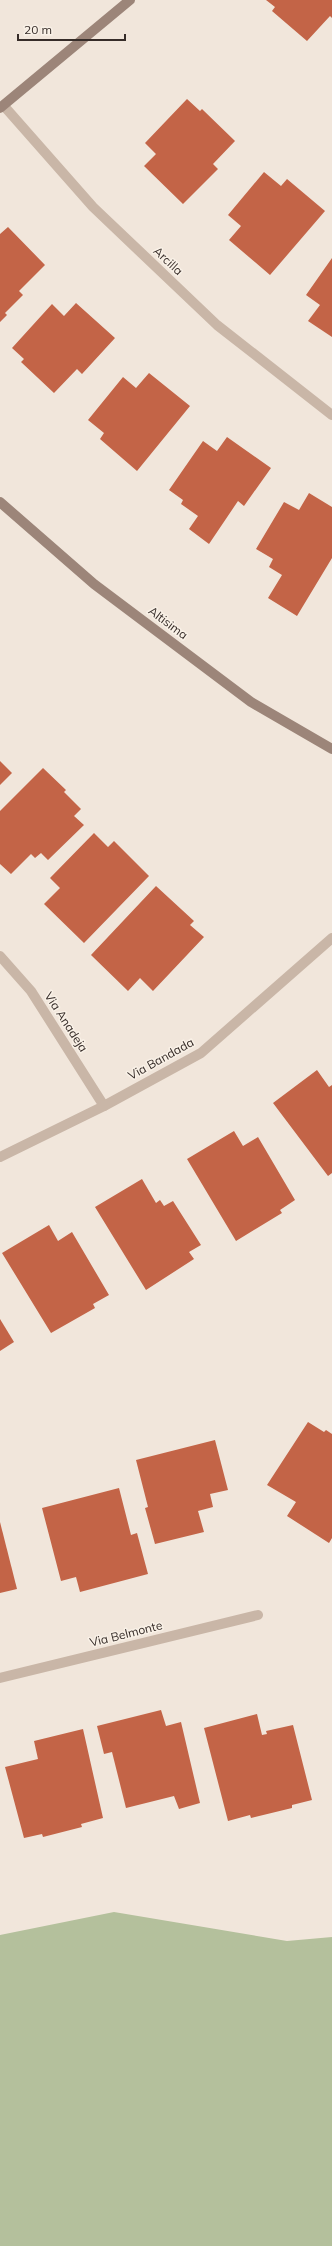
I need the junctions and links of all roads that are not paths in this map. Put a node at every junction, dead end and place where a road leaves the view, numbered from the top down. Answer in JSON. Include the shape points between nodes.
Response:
{"nodes":[{"id":1,"x":130,"y":0,"type":"edge"},
{"id":2,"x":2,"y":107,"type":"edge"},
{"id":3,"x":332,"y":415,"type":"edge"},
{"id":4,"x":0,"y":502,"type":"edge"},
{"id":5,"x":332,"y":749,"type":"edge"},
{"id":6,"x":332,"y":938,"type":"edge"},
{"id":7,"x":0,"y":956,"type":"edge"},
{"id":8,"x":104,"y":1106,"type":"junction"},
{"id":9,"x":0,"y":1157,"type":"edge"},
{"id":10,"x":258,"y":1615,"type":"dead end"},
{"id":11,"x":0,"y":1678,"type":"edge"}],
"edges":[{"from":1,"to":2,"type":"street"},
{"from":2,"to":3,"type":"street","name":"Arcilla","via":[[93,207],[217,325]]},
{"from":4,"to":5,"type":"street","name":"Altisima","via":[[94,584],[251,702]]},
{"from":6,"to":8,"type":"street","name":"Via Bandada","via":[[201,1053]]},
{"from":7,"to":8,"type":"street","name":"Via Anadeja","via":[[31,991]]},
{"from":8,"to":9,"type":"street","name":"Via Bandada"},
{"from":10,"to":11,"type":"street","name":"Via Belmonte"}]}
